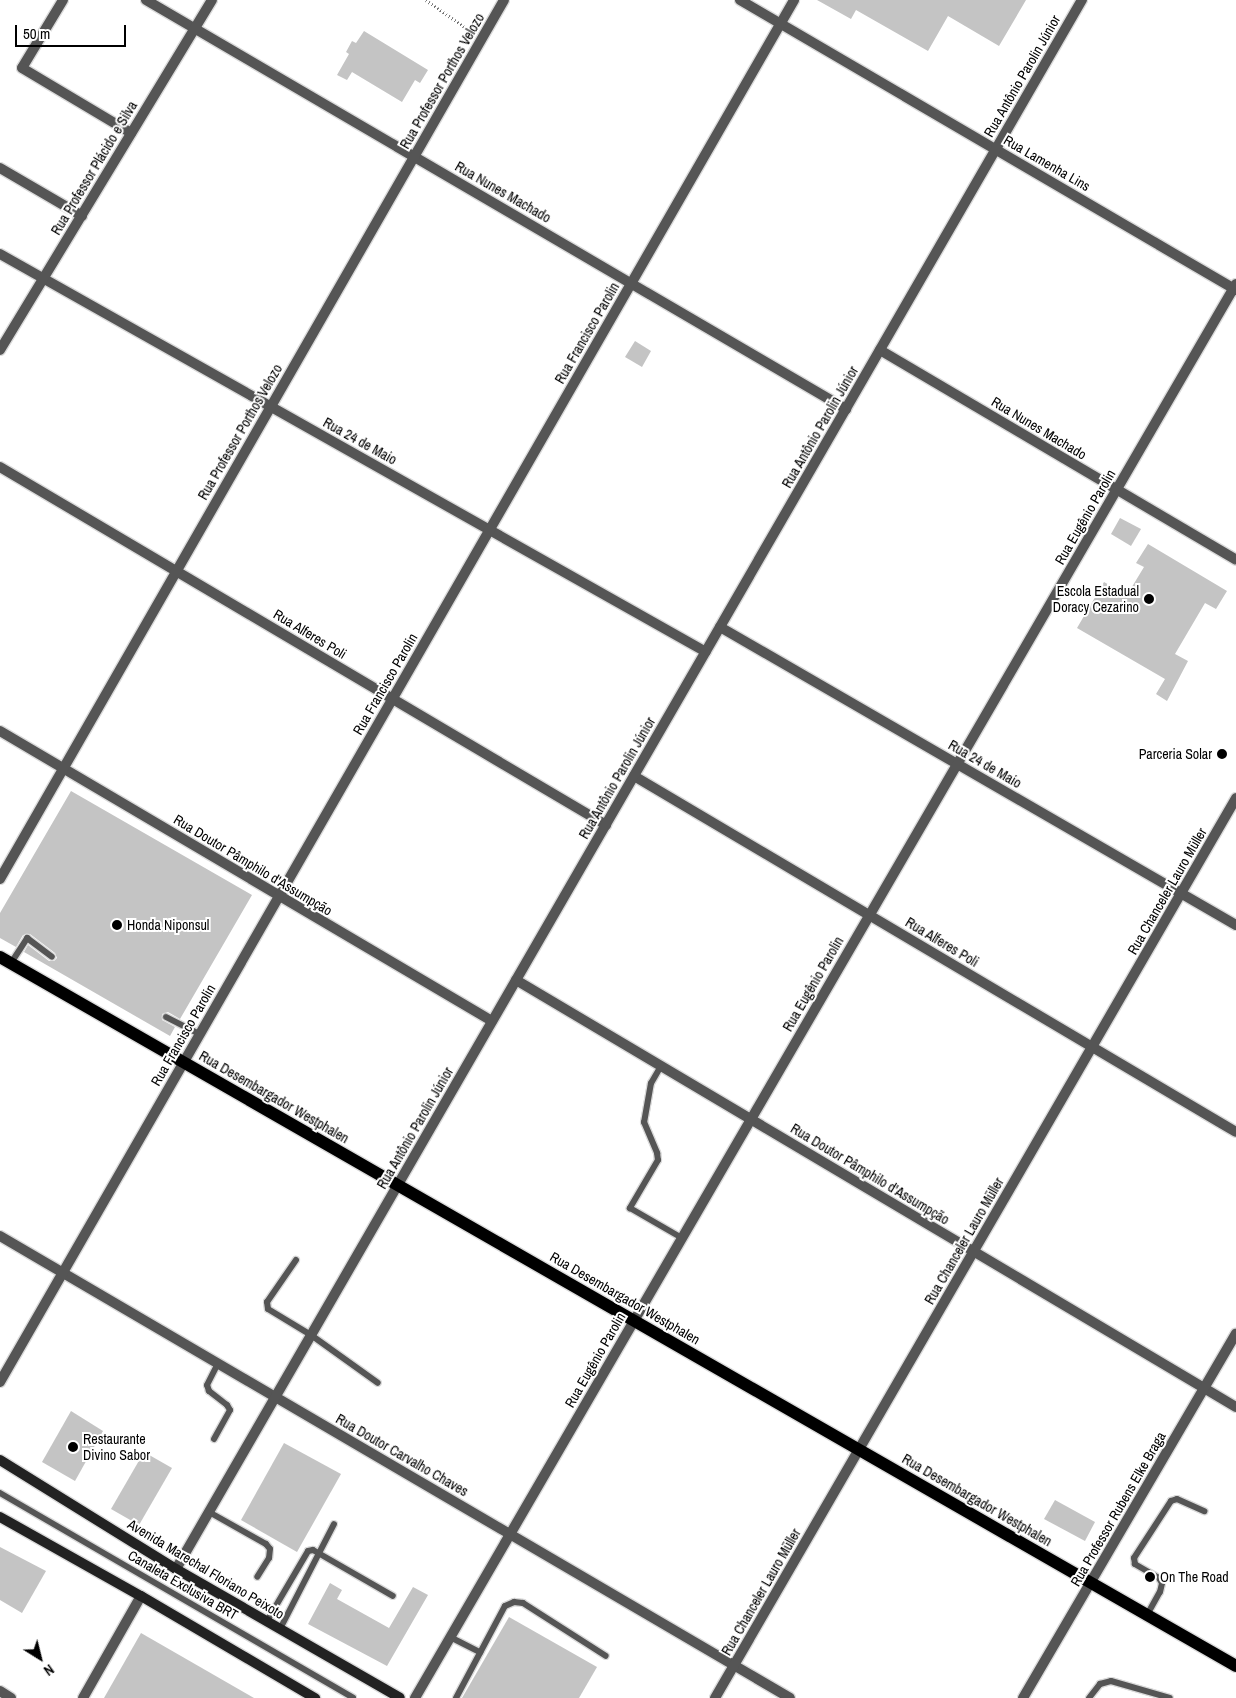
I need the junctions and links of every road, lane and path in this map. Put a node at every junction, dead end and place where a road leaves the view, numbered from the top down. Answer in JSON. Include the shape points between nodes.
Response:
{"nodes":[{"id":1,"x":63,"y":0,"type":"edge"},
{"id":2,"x":146,"y":0,"type":"edge"},
{"id":3,"x":212,"y":0,"type":"edge"},
{"id":4,"x":426,"y":0,"type":"edge"},
{"id":5,"x":504,"y":0,"type":"edge"},
{"id":6,"x":740,"y":0,"type":"edge"},
{"id":7,"x":794,"y":0,"type":"edge"},
{"id":8,"x":1082,"y":0,"type":"edge"},
{"id":9,"x":780,"y":23,"type":"junction"},
{"id":10,"x":195,"y":28,"type":"junction"},
{"id":11,"x":482,"y":39,"type":"junction"},
{"id":12,"x":132,"y":133,"type":"junction"},
{"id":13,"x":996,"y":149,"type":"junction"},
{"id":14,"x":414,"y":157,"type":"junction"},
{"id":15,"x":0,"y":168,"type":"edge"},
{"id":16,"x":82,"y":216,"type":"junction"},
{"id":17,"x":0,"y":254,"type":"edge"},
{"id":18,"x":44,"y":278,"type":"junction"},
{"id":19,"x":631,"y":283,"type":"junction"},
{"id":20,"x":1235,"y":288,"type":"edge"},
{"id":21,"x":0,"y":350,"type":"edge"},
{"id":22,"x":880,"y":350,"type":"junction"},
{"id":23,"x":271,"y":406,"type":"junction"},
{"id":24,"x":846,"y":409,"type":"junction"},
{"id":25,"x":0,"y":467,"type":"edge"},
{"id":26,"x":1117,"y":490,"type":"junction"},
{"id":27,"x":489,"y":530,"type":"junction"},
{"id":28,"x":1236,"y":560,"type":"edge"},
{"id":29,"x":177,"y":571,"type":"junction"},
{"id":30,"x":720,"y":627,"type":"junction"},
{"id":31,"x":706,"y":652,"type":"junction"},
{"id":32,"x":392,"y":699,"type":"junction"},
{"id":33,"x":0,"y":732,"type":"edge"},
{"id":34,"x":958,"y":764,"type":"junction"},
{"id":35,"x":63,"y":769,"type":"junction"},
{"id":36,"x":634,"y":776,"type":"junction"},
{"id":37,"x":1236,"y":798,"type":"edge"},
{"id":38,"x":606,"y":826,"type":"junction"},
{"id":39,"x":1,"y":874,"type":"edge"},
{"id":40,"x":1181,"y":893,"type":"junction"},
{"id":41,"x":279,"y":896,"type":"junction"},
{"id":42,"x":869,"y":916,"type":"junction"},
{"id":43,"x":1236,"y":925,"type":"edge"},
{"id":44,"x":52,"y":957,"type":"dead end"},
{"id":45,"x":5,"y":960,"type":"edge"},
{"id":46,"x":516,"y":980,"type":"junction"},
{"id":47,"x":166,"y":1017,"type":"dead end"},
{"id":48,"x":492,"y":1021,"type":"junction"},
{"id":49,"x":200,"y":1034,"type":"junction"},
{"id":50,"x":1092,"y":1047,"type":"junction"},
{"id":51,"x":183,"y":1062,"type":"junction"},
{"id":52,"x":661,"y":1066,"type":"junction"},
{"id":53,"x":751,"y":1119,"type":"junction"},
{"id":54,"x":1236,"y":1132,"type":"edge"},
{"id":55,"x":398,"y":1185,"type":"junction"},
{"id":56,"x":0,"y":1236,"type":"edge"},
{"id":57,"x":682,"y":1238,"type":"junction"},
{"id":58,"x":974,"y":1252,"type":"junction"},
{"id":59,"x":296,"y":1260,"type":"dead end"},
{"id":60,"x":63,"y":1273,"type":"junction"},
{"id":61,"x":634,"y":1321,"type":"junction"},
{"id":62,"x":1236,"y":1334,"type":"edge"},
{"id":63,"x":311,"y":1335,"type":"junction"},
{"id":64,"x":218,"y":1363,"type":"junction"},
{"id":65,"x":0,"y":1382,"type":"edge"},
{"id":66,"x":378,"y":1383,"type":"dead end"},
{"id":67,"x":1204,"y":1388,"type":"junction"},
{"id":68,"x":275,"y":1397,"type":"junction"},
{"id":69,"x":1236,"y":1407,"type":"edge"},
{"id":70,"x":214,"y":1439,"type":"dead end"},
{"id":71,"x":859,"y":1450,"type":"junction"},
{"id":72,"x":0,"y":1460,"type":"edge"},
{"id":73,"x":0,"y":1493,"type":"edge"},
{"id":74,"x":1204,"y":1511,"type":"dead end"},
{"id":75,"x":208,"y":1512,"type":"junction"},
{"id":76,"x":0,"y":1517,"type":"edge"},
{"id":77,"x":334,"y":1524,"type":"dead end"},
{"id":78,"x":510,"y":1534,"type":"junction"},
{"id":79,"x":320,"y":1554,"type":"junction"},
{"id":80,"x":176,"y":1569,"type":"junction"},
{"id":81,"x":258,"y":1577,"type":"dead end"},
{"id":82,"x":1091,"y":1582,"type":"junction"},
{"id":83,"x":141,"y":1596,"type":"junction"},
{"id":84,"x":393,"y":1596,"type":"dead end"},
{"id":85,"x":1147,"y":1615,"type":"junction"},
{"id":86,"x":267,"y":1621,"type":"junction"},
{"id":87,"x":280,"y":1629,"type":"junction"},
{"id":88,"x":450,"y":1637,"type":"junction"},
{"id":89,"x":480,"y":1652,"type":"junction"},
{"id":90,"x":606,"y":1656,"type":"dead end"},
{"id":91,"x":734,"y":1665,"type":"junction"},
{"id":92,"x":1236,"y":1666,"type":"edge"},
{"id":93,"x":0,"y":1692,"type":"edge"},
{"id":94,"x":1159,"y":1696,"type":"edge"},
{"id":95,"x":11,"y":1698,"type":"edge"},
{"id":96,"x":83,"y":1698,"type":"edge"},
{"id":97,"x":315,"y":1698,"type":"edge"},
{"id":98,"x":353,"y":1698,"type":"edge"},
{"id":99,"x":400,"y":1698,"type":"edge"},
{"id":100,"x":415,"y":1698,"type":"edge"},
{"id":101,"x":456,"y":1698,"type":"edge"},
{"id":102,"x":715,"y":1698,"type":"edge"},
{"id":103,"x":790,"y":1698,"type":"edge"},
{"id":104,"x":1023,"y":1698,"type":"edge"},
{"id":105,"x":1089,"y":1698,"type":"edge"},
{"id":106,"x":1170,"y":1698,"type":"edge"}],
"edges":[{"from":1,"to":12,"type":"street","via":[[22,68]]},
{"from":2,"to":10,"type":"street","name":"Rua Nunes Machado"},
{"from":3,"to":10,"type":"street","name":"Rua Professor Plácido e Silva"},
{"from":4,"to":11,"type":"path"},
{"from":5,"to":11,"type":"street","name":"Rua Professor Porthos Velozo"},
{"from":6,"to":9,"type":"street","name":"Rua Lamenha Lins"},
{"from":7,"to":9,"type":"street","name":"Rua Francisco Parolin"},
{"from":8,"to":13,"type":"street","name":"Rua Antônio Parolin Júnior"},
{"from":9,"to":13,"type":"street","name":"Rua Lamenha Lins"},
{"from":9,"to":19,"type":"street","name":"Rua Francisco Parolin"},
{"from":10,"to":12,"type":"street","name":"Rua Professor Plácido e Silva"},
{"from":10,"to":14,"type":"street","name":"Rua Nunes Machado"},
{"from":11,"to":14,"type":"street","name":"Rua Professor Porthos Velozo"},
{"from":12,"to":16,"type":"street","name":"Rua Professor Plácido e Silva"},
{"from":13,"to":20,"type":"street","name":"Rua Lamenha Lins"},
{"from":13,"to":22,"type":"street","name":"Rua Antônio Parolin Júnior"},
{"from":14,"to":19,"type":"street","name":"Rua Nunes Machado"},
{"from":14,"to":23,"type":"street","name":"Rua Professor Porthos Velozo"},
{"from":15,"to":16,"type":"street"},
{"from":16,"to":18,"type":"street","name":"Rua Professor Plácido e Silva"},
{"from":17,"to":18,"type":"street","name":"Rua 24 de Maio"},
{"from":18,"to":21,"type":"street","name":"Rua Professor Plácido e Silva"},
{"from":18,"to":23,"type":"street","name":"Rua 24 de Maio"},
{"from":19,"to":24,"type":"street","name":"Rua Nunes Machado"},
{"from":19,"to":27,"type":"street","name":"Rua Francisco Parolin"},
{"from":20,"to":26,"type":"street","name":"Rua Eugênio Parolin"},
{"from":22,"to":24,"type":"street","name":"Rua Antônio Parolin Júnior"},
{"from":22,"to":26,"type":"street","name":"Rua Nunes Machado"},
{"from":23,"to":27,"type":"street","name":"Rua 24 de Maio"},
{"from":23,"to":29,"type":"street","name":"Rua Professor Porthos Velozo"},
{"from":24,"to":30,"type":"street","name":"Rua Antônio Parolin Júnior"},
{"from":25,"to":29,"type":"street","name":"Rua Alferes Poli"},
{"from":26,"to":28,"type":"street","name":"Rua Nunes Machado"},
{"from":26,"to":34,"type":"street","name":"Rua Eugênio Parolin"},
{"from":27,"to":31,"type":"street","name":"Rua 24 de Maio"},
{"from":27,"to":32,"type":"street","name":"Rua Francisco Parolin"},
{"from":29,"to":32,"type":"street","name":"Rua Alferes Poli"},
{"from":29,"to":35,"type":"street","name":"Rua Professor Porthos Velozo"},
{"from":30,"to":31,"type":"street","name":"Rua Antônio Parolin Júnior"},
{"from":30,"to":34,"type":"street","name":"Rua 24 de Maio"},
{"from":31,"to":36,"type":"street","name":"Rua Antônio Parolin Júnior"},
{"from":32,"to":38,"type":"street","name":"Rua Alferes Poli"},
{"from":32,"to":41,"type":"street","name":"Rua Francisco Parolin"},
{"from":33,"to":35,"type":"street","name":"Rua Doutor Pâmphilo d'Assumpção"},
{"from":34,"to":40,"type":"street","name":"Rua 24 de Maio"},
{"from":34,"to":42,"type":"street","name":"Rua Eugênio Parolin"},
{"from":35,"to":39,"type":"street","name":"Rua Professor Porthos Velozo"},
{"from":35,"to":41,"type":"street","name":"Rua Doutor Pâmphilo d'Assumpção"},
{"from":36,"to":38,"type":"street","name":"Rua Antônio Parolin Júnior"},
{"from":36,"to":42,"type":"street","name":"Rua Alferes Poli"},
{"from":37,"to":40,"type":"street","name":"Rua Chanceler Lauro Müller"},
{"from":38,"to":46,"type":"street","name":"Rua Antônio Parolin Júnior"},
{"from":40,"to":43,"type":"street","name":"Rua 24 de Maio"},
{"from":40,"to":50,"type":"street","name":"Rua Chanceler Lauro Müller"},
{"from":41,"to":48,"type":"street","name":"Rua Doutor Pâmphilo d'Assumpção"},
{"from":41,"to":49,"type":"street","name":"Rua Francisco Parolin"},
{"from":42,"to":50,"type":"street","name":"Rua Alferes Poli"},
{"from":42,"to":53,"type":"street","name":"Rua Eugênio Parolin"},
{"from":44,"to":45,"type":"lane","via":[[27,938]]},
{"from":45,"to":51,"type":"main road","name":"Rua Desembargador Westphalen"},
{"from":46,"to":48,"type":"street","name":"Rua Antônio Parolin Júnior"},
{"from":46,"to":52,"type":"street","name":"Rua Doutor Pâmphilo d'Assumpção"},
{"from":47,"to":49,"type":"lane"},
{"from":48,"to":55,"type":"street","name":"Rua Antônio Parolin Júnior"},
{"from":49,"to":51,"type":"street","name":"Rua Francisco Parolin"},
{"from":50,"to":54,"type":"street","name":"Rua Alferes Poli"},
{"from":50,"to":58,"type":"street","name":"Rua Chanceler Lauro Müller"},
{"from":51,"to":55,"type":"main road","name":"Rua Desembargador Westphalen"},
{"from":51,"to":60,"type":"street","name":"Rua Francisco Parolin"},
{"from":52,"to":53,"type":"street","name":"Rua Doutor Pâmphilo d'Assumpção"},
{"from":52,"to":57,"type":"lane","via":[[651,1083],[644,1122],[658,1160],[630,1208]]},
{"from":53,"to":57,"type":"street","name":"Rua Eugênio Parolin"},
{"from":53,"to":58,"type":"street","name":"Rua Doutor Pâmphilo d'Assumpção"},
{"from":55,"to":61,"type":"main road","name":"Rua Desembargador Westphalen"},
{"from":55,"to":63,"type":"street","name":"Rua Antônio Parolin Júnior"},
{"from":56,"to":60,"type":"street","name":"Rua Doutor Carvalho Chaves"},
{"from":57,"to":61,"type":"street","name":"Rua Eugênio Parolin"},
{"from":58,"to":67,"type":"street","name":"Rua Doutor Pâmphilo d'Assumpção"},
{"from":58,"to":71,"type":"street","name":"Rua Chanceler Lauro Müller"},
{"from":59,"to":63,"type":"lane","via":[[267,1306]]},
{"from":60,"to":64,"type":"street","name":"Rua Doutor Carvalho Chaves"},
{"from":60,"to":65,"type":"street","name":"Rua Francisco Parolin"},
{"from":61,"to":71,"type":"main road","name":"Rua Desembargador Westphalen"},
{"from":61,"to":78,"type":"street","name":"Rua Eugênio Parolin"},
{"from":62,"to":67,"type":"street","name":"Rua Professor Rubens Elke Braga"},
{"from":63,"to":66,"type":"lane"},
{"from":63,"to":68,"type":"street","name":"Rua Antônio Parolin Júnior"},
{"from":64,"to":68,"type":"street","name":"Rua Doutor Carvalho Chaves"},
{"from":64,"to":70,"type":"lane","via":[[207,1384],[230,1410]]},
{"from":67,"to":69,"type":"street","name":"Rua Doutor Pâmphilo d'Assumpção"},
{"from":67,"to":82,"type":"street","name":"Rua Professor Rubens Elke Braga"},
{"from":68,"to":75,"type":"street","name":"Rua Antônio Parolin Júnior"},
{"from":68,"to":78,"type":"street","name":"Rua Doutor Carvalho Chaves"},
{"from":71,"to":82,"type":"main road","name":"Rua Desembargador Westphalen"},
{"from":71,"to":91,"type":"street","name":"Rua Chanceler Lauro Müller"},
{"from":72,"to":80,"type":"street","name":"Avenida Marechal Floriano Peixoto"},
{"from":73,"to":98,"type":"lane","name":"Canaleta Exclusiva BRT"},
{"from":74,"to":85,"type":"lane","via":[[1177,1499],[1171,1501],[1134,1558],[1135,1564],[1162,1583]]},
{"from":75,"to":80,"type":"street","name":"Rua Antônio Parolin Júnior"},
{"from":75,"to":81,"type":"lane","via":[[270,1549],[269,1558]]},
{"from":76,"to":83,"type":"street"},
{"from":77,"to":79,"type":"lane"},
{"from":78,"to":88,"type":"street","name":"Rua Eugênio Parolin"},
{"from":78,"to":91,"type":"street","name":"Rua Doutor Carvalho Chaves"},
{"from":79,"to":84,"type":"lane"},
{"from":79,"to":86,"type":"lane","via":[[313,1550],[304,1555]]},
{"from":79,"to":87,"type":"lane"},
{"from":80,"to":86,"type":"street","name":"Avenida Marechal Floriano Peixoto"},
{"from":82,"to":85,"type":"main road","name":"Rua Desembargador Westphalen"},
{"from":82,"to":104,"type":"street","name":"Rua Professor Rubens Elke Braga"},
{"from":83,"to":96,"type":"street"},
{"from":83,"to":97,"type":"street"},
{"from":85,"to":92,"type":"main road","name":"Rua Desembargador Westphalen"},
{"from":86,"to":87,"type":"street","name":"Avenida Marechal Floriano Peixoto"},
{"from":87,"to":99,"type":"street","name":"Avenida Marechal Floriano Peixoto"},
{"from":88,"to":89,"type":"lane"},
{"from":88,"to":100,"type":"street","name":"Rua Eugênio Parolin"},
{"from":89,"to":90,"type":"lane","via":[[505,1606],[514,1602],[523,1603]]},
{"from":89,"to":101,"type":"lane"},
{"from":91,"to":102,"type":"street","name":"Rua Chanceler Lauro Müller"},
{"from":91,"to":103,"type":"street","name":"Rua Doutor Carvalho Chaves"},
{"from":93,"to":95,"type":"street"},
{"from":94,"to":105,"type":"lane","via":[[1111,1681],[1100,1684]]},
{"from":94,"to":106,"type":"lane"}]}
